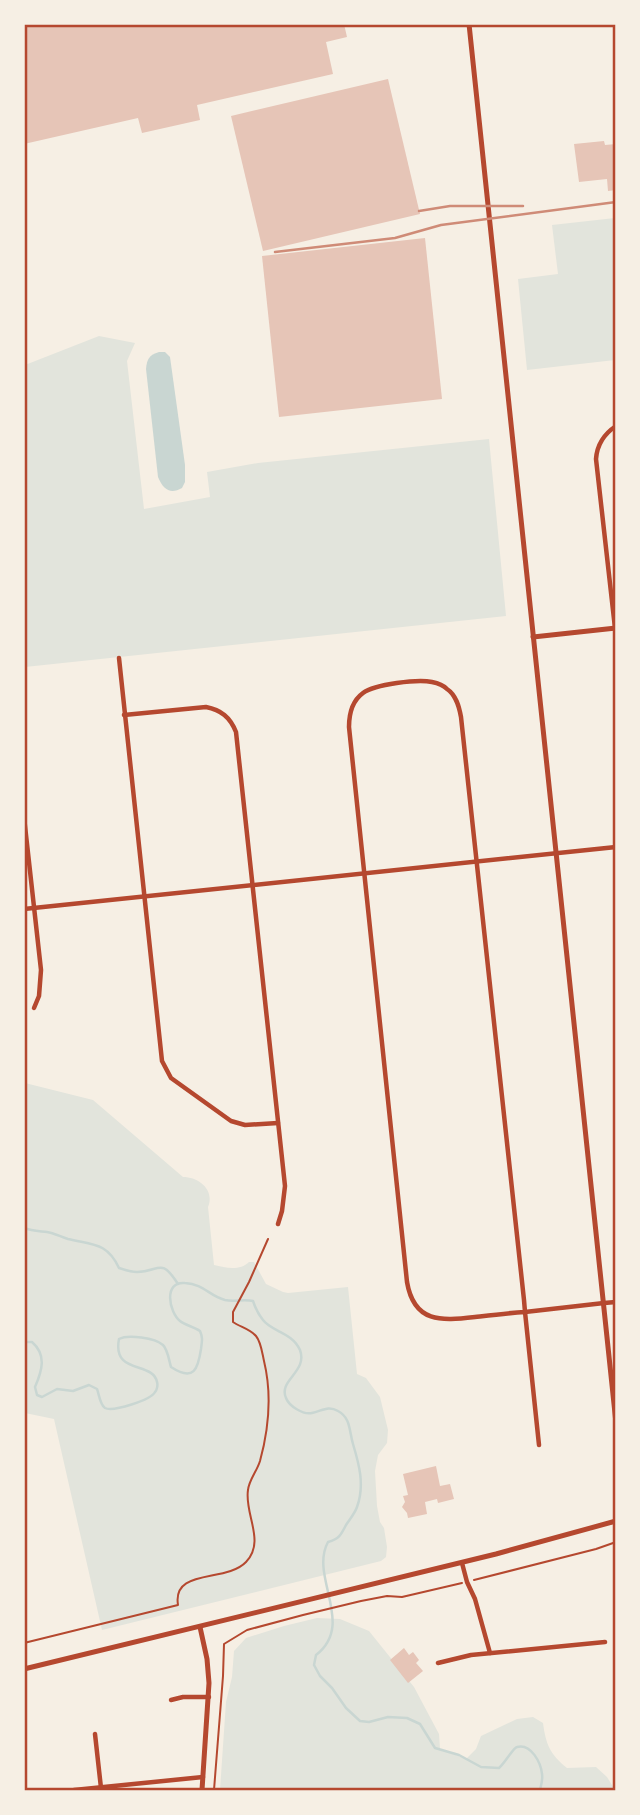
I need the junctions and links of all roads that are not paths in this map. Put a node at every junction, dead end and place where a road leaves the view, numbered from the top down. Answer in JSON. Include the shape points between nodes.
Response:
{"nodes":[{"id":1,"x":469,"y":24,"type":"edge"},
{"id":2,"x":615,"y":426,"type":"edge"},
{"id":3,"x":615,"y":628,"type":"edge"},
{"id":4,"x":533,"y":637,"type":"junction"},
{"id":5,"x":118,"y":658,"type":"dead end"},
{"id":6,"x":124,"y":715,"type":"junction"},
{"id":7,"x":24,"y":817,"type":"edge"},
{"id":8,"x":615,"y":847,"type":"edge"},
{"id":9,"x":557,"y":853,"type":"junction"},
{"id":10,"x":477,"y":862,"type":"junction"},
{"id":11,"x":363,"y":872,"type":"junction"},
{"id":12,"x":253,"y":884,"type":"junction"},
{"id":13,"x":143,"y":896,"type":"junction"},
{"id":14,"x":34,"y":908,"type":"junction"},
{"id":15,"x":24,"y":909,"type":"edge"},
{"id":16,"x":34,"y":1008,"type":"dead end"},
{"id":17,"x":278,"y":1122,"type":"junction"},
{"id":18,"x":278,"y":1224,"type":"dead end"},
{"id":19,"x":615,"y":1302,"type":"edge"},
{"id":20,"x":604,"y":1303,"type":"junction"},
{"id":21,"x":525,"y":1312,"type":"junction"},
{"id":22,"x":615,"y":1423,"type":"edge"},
{"id":23,"x":539,"y":1445,"type":"dead end"},
{"id":24,"x":615,"y":1521,"type":"edge"},
{"id":25,"x":462,"y":1563,"type":"junction"},
{"id":26,"x":200,"y":1627,"type":"junction"},
{"id":27,"x":605,"y":1642,"type":"dead end"},
{"id":28,"x":490,"y":1653,"type":"junction"},
{"id":29,"x":438,"y":1662,"type":"dead end"},
{"id":30,"x":24,"y":1669,"type":"edge"},
{"id":31,"x":209,"y":1697,"type":"junction"},
{"id":32,"x":171,"y":1700,"type":"dead end"},
{"id":33,"x":95,"y":1734,"type":"dead end"},
{"id":34,"x":203,"y":1777,"type":"junction"},
{"id":35,"x":101,"y":1788,"type":"junction"},
{"id":36,"x":74,"y":1790,"type":"edge"},
{"id":37,"x":202,"y":1790,"type":"edge"}],
"edges":[{"from":1,"to":4,"type":"street"},
{"from":2,"to":3,"type":"street","via":[[602,439],[596,459]]},
{"from":3,"to":4,"type":"street"},
{"from":4,"to":9,"type":"street"},
{"from":5,"to":6,"type":"street"},
{"from":6,"to":12,"type":"street","via":[[206,707],[230,719],[237,737]]},
{"from":6,"to":13,"type":"street"},
{"from":7,"to":14,"type":"street"},
{"from":8,"to":9,"type":"street"},
{"from":9,"to":10,"type":"street"},
{"from":9,"to":20,"type":"street"},
{"from":10,"to":11,"type":"street"},
{"from":10,"to":11,"type":"street","via":[[456,700],[447,688],[434,682],[401,684],[364,692],[349,718]]},
{"from":10,"to":21,"type":"street"},
{"from":11,"to":12,"type":"street"},
{"from":11,"to":21,"type":"street","via":[[412,1299],[421,1311],[438,1319]]},
{"from":12,"to":13,"type":"street"},
{"from":12,"to":17,"type":"street"},
{"from":13,"to":14,"type":"street"},
{"from":13,"to":17,"type":"street","via":[[167,1073],[231,1121],[245,1125]]},
{"from":14,"to":15,"type":"street"},
{"from":14,"to":16,"type":"street","via":[[41,978]]},
{"from":17,"to":18,"type":"street","via":[[285,1186]]},
{"from":19,"to":20,"type":"street"},
{"from":20,"to":21,"type":"street"},
{"from":20,"to":22,"type":"street"},
{"from":21,"to":23,"type":"street"},
{"from":24,"to":25,"type":"street"},
{"from":25,"to":26,"type":"street"},
{"from":25,"to":28,"type":"street"},
{"from":26,"to":30,"type":"street"},
{"from":26,"to":31,"type":"street"},
{"from":27,"to":28,"type":"street"},
{"from":28,"to":29,"type":"street"},
{"from":31,"to":32,"type":"street"},
{"from":31,"to":34,"type":"street"},
{"from":33,"to":35,"type":"street"},
{"from":34,"to":35,"type":"street"},
{"from":34,"to":37,"type":"street"},
{"from":35,"to":36,"type":"street"}]}
